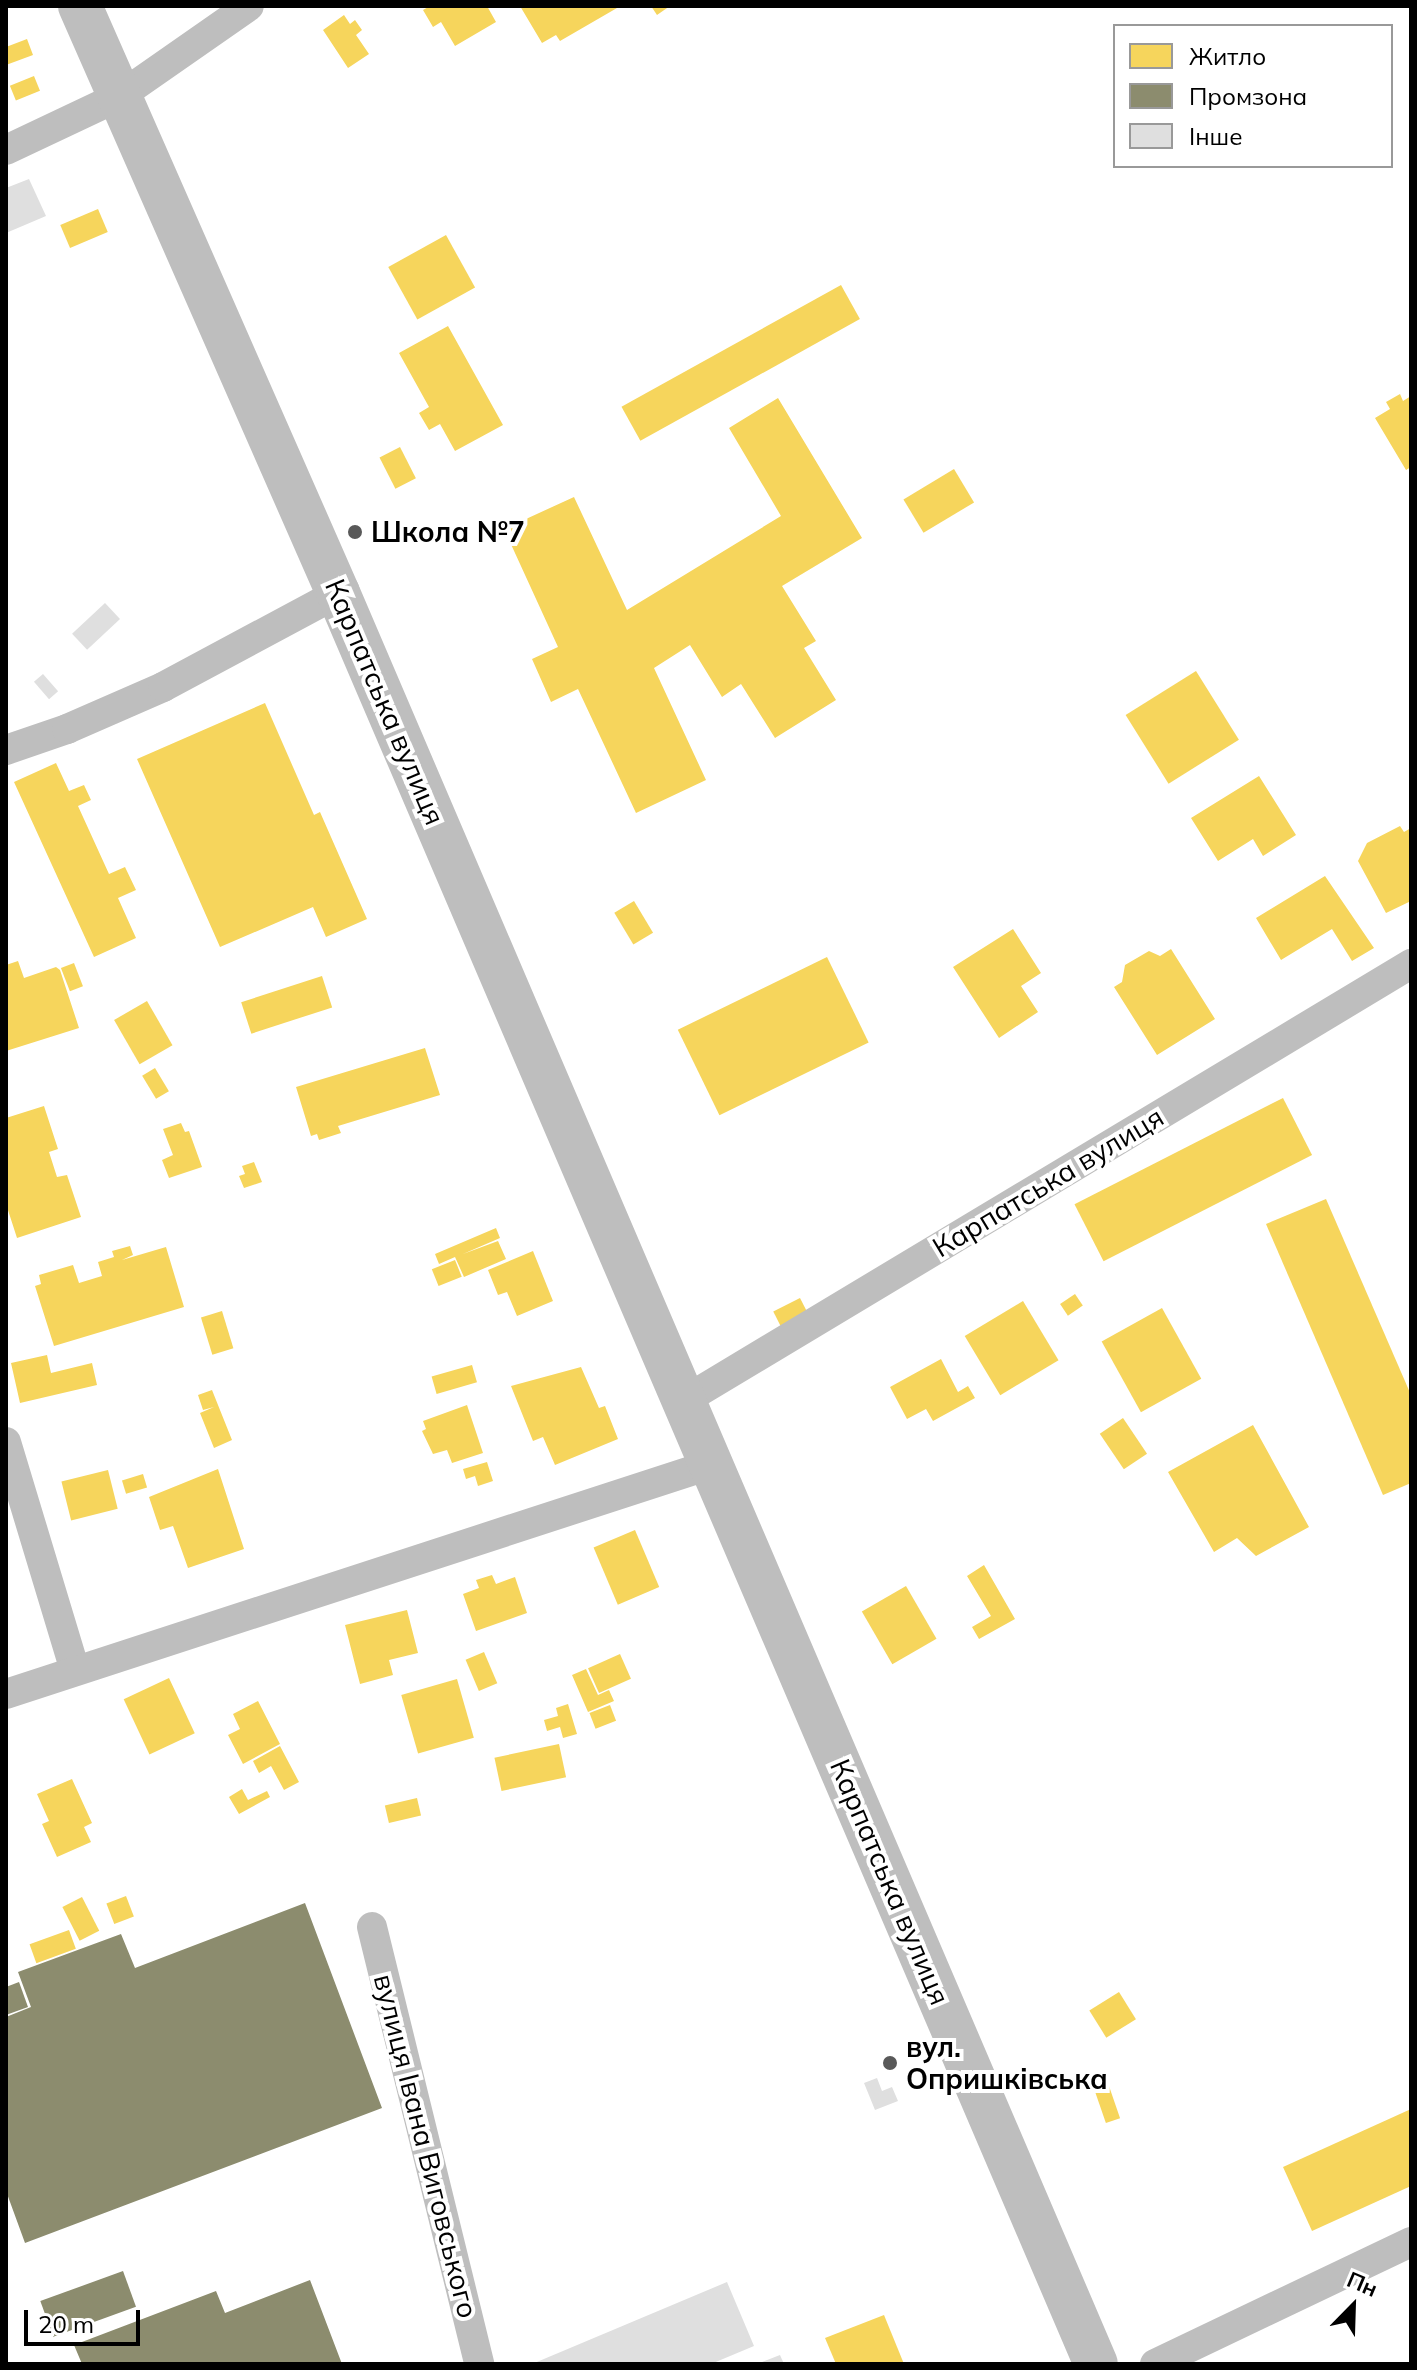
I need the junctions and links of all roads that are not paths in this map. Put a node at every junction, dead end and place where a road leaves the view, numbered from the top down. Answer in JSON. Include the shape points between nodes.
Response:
{"nodes":[{"id":1,"x":80,"y":6,"type":"edge"},
{"id":2,"x":249,"y":6,"type":"edge"},
{"id":3,"x":120,"y":96,"type":"junction"},
{"id":4,"x":6,"y":150,"type":"edge"},
{"id":5,"x":338,"y":593,"type":"junction"},
{"id":6,"x":6,"y":750,"type":"edge"},
{"id":7,"x":1411,"y":964,"type":"edge"},
{"id":8,"x":685,"y":1400,"type":"junction"},
{"id":9,"x":6,"y":1442,"type":"edge"},
{"id":10,"x":712,"y":1464,"type":"junction"},
{"id":11,"x":75,"y":1670,"type":"junction"},
{"id":12,"x":6,"y":1694,"type":"edge"},
{"id":13,"x":372,"y":1927,"type":"dead end"},
{"id":14,"x":1411,"y":2242,"type":"edge"},
{"id":15,"x":479,"y":2364,"type":"edge"},
{"id":16,"x":1096,"y":2364,"type":"edge"},
{"id":17,"x":1155,"y":2364,"type":"edge"}],
"edges":[{"from":1,"to":3,"type":"main road","name":"Карпатська вулиця"},
{"from":2,"to":3,"type":"street"},
{"from":3,"to":4,"type":"street"},
{"from":3,"to":5,"type":"main road","name":"Карпатська вулиця"},
{"from":5,"to":6,"type":"street","via":[[163,687]]},
{"from":5,"to":8,"type":"main road","name":"Карпатська вулиця"},
{"from":7,"to":8,"type":"street"},
{"from":8,"to":10,"type":"main road","name":"Карпатська вулиця"},
{"from":9,"to":11,"type":"street"},
{"from":10,"to":11,"type":"street"},
{"from":10,"to":16,"type":"main road","name":"Карпатська вулиця"},
{"from":11,"to":12,"type":"street"},
{"from":13,"to":15,"type":"street","name":"вулиця Івана Виговського"},
{"from":14,"to":17,"type":"street"}]}
